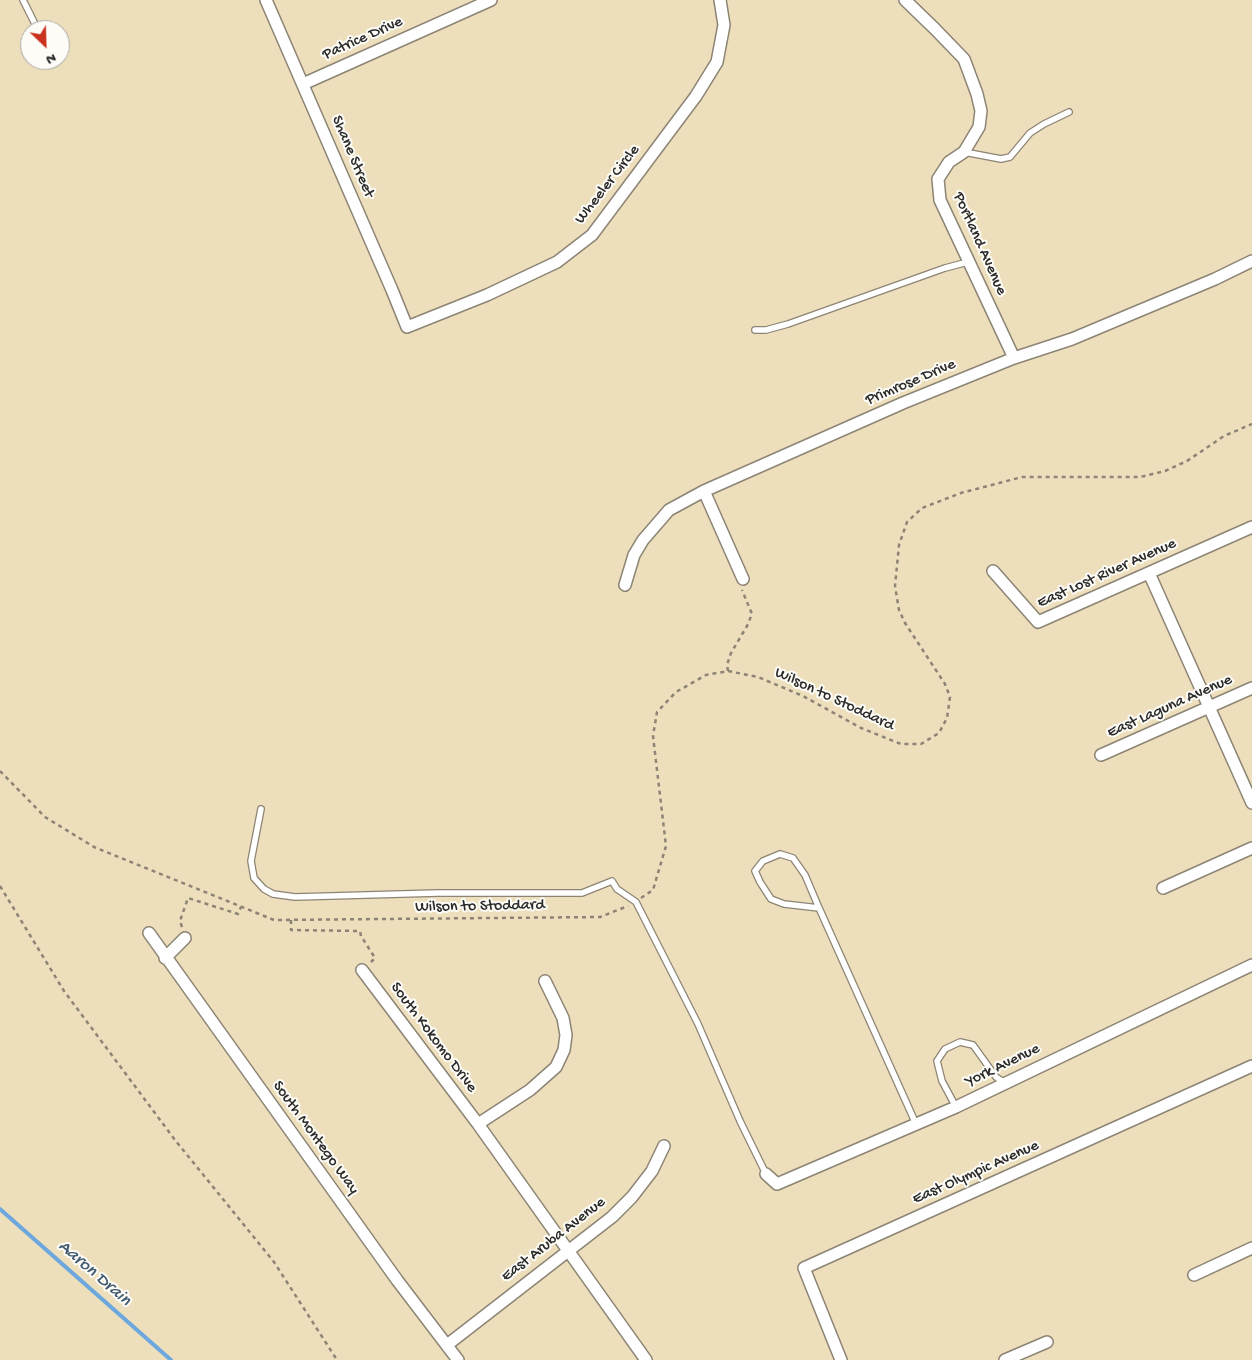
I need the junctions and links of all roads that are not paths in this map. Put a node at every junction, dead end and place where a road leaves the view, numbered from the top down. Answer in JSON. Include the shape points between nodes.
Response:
{"nodes":[{"id":1,"x":24,"y":0,"type":"edge"},
{"id":2,"x":266,"y":0,"type":"edge"},
{"id":3,"x":491,"y":0,"type":"edge"},
{"id":4,"x":720,"y":0,"type":"edge"},
{"id":5,"x":905,"y":0,"type":"edge"},
{"id":6,"x":33,"y":20,"type":"edge"},
{"id":7,"x":303,"y":84,"type":"junction"},
{"id":8,"x":1069,"y":112,"type":"dead end"},
{"id":9,"x":964,"y":152,"type":"junction"},
{"id":10,"x":1252,"y":261,"type":"edge"},
{"id":11,"x":968,"y":262,"type":"junction"},
{"id":12,"x":407,"y":327,"type":"joint"},
{"id":13,"x":755,"y":330,"type":"dead end"},
{"id":14,"x":1014,"y":358,"type":"junction"},
{"id":15,"x":704,"y":491,"type":"junction"},
{"id":16,"x":1252,"y":527,"type":"edge"},
{"id":17,"x":993,"y":571,"type":"dead end"},
{"id":18,"x":1149,"y":573,"type":"junction"},
{"id":19,"x":743,"y":579,"type":"road end"},
{"id":20,"x":625,"y":585,"type":"dead end"},
{"id":21,"x":1252,"y":688,"type":"edge"},
{"id":22,"x":1209,"y":707,"type":"junction"},
{"id":23,"x":1101,"y":755,"type":"dead end"},
{"id":24,"x":1252,"y":803,"type":"edge"},
{"id":25,"x":262,"y":808,"type":"dead end"},
{"id":26,"x":1252,"y":848,"type":"edge"},
{"id":27,"x":1163,"y":888,"type":"dead end"},
{"id":28,"x":819,"y":908,"type":"junction"},
{"id":29,"x":149,"y":933,"type":"dead end"},
{"id":30,"x":185,"y":938,"type":"road end"},
{"id":31,"x":165,"y":958,"type":"junction"},
{"id":32,"x":1252,"y":965,"type":"edge"},
{"id":33,"x":362,"y":970,"type":"road end"},
{"id":34,"x":545,"y":981,"type":"dead end"},
{"id":35,"x":1252,"y":1066,"type":"edge"},
{"id":36,"x":1005,"y":1083,"type":"junction"},
{"id":37,"x":956,"y":1107,"type":"junction"},
{"id":38,"x":478,"y":1124,"type":"junction"},
{"id":39,"x":916,"y":1124,"type":"junction"},
{"id":40,"x":664,"y":1146,"type":"dead end"},
{"id":41,"x":766,"y":1174,"type":"joint"},
{"id":42,"x":1252,"y":1248,"type":"edge"},
{"id":43,"x":569,"y":1250,"type":"junction"},
{"id":44,"x":1194,"y":1275,"type":"dead end"},
{"id":45,"x":1047,"y":1342,"type":"dead end"},
{"id":46,"x":447,"y":1345,"type":"junction"},
{"id":47,"x":458,"y":1360,"type":"edge"},
{"id":48,"x":646,"y":1360,"type":"edge"},
{"id":49,"x":841,"y":1360,"type":"edge"},
{"id":50,"x":1005,"y":1360,"type":"edge"}],
"edges":[{"from":1,"to":6,"type":"lane"},
{"from":2,"to":7,"type":"street","name":"Shane Street"},
{"from":3,"to":7,"type":"street","name":"Patrice Drive"},
{"from":4,"to":12,"type":"street","name":"Wheeler Circle","via":[[724,24],[718,62],[592,235],[557,262]]},
{"from":5,"to":9,"type":"street","name":"Portland Avenue","via":[[964,59],[978,94],[982,111],[979,127]]},
{"from":7,"to":12,"type":"street","name":"Shane Street"},
{"from":8,"to":9,"type":"lane","via":[[1030,133],[1010,157],[1001,159]]},
{"from":9,"to":11,"type":"street","name":"Portland Avenue","via":[[949,162],[938,180],[940,200]]},
{"from":10,"to":14,"type":"street","name":"Primrose Drive","via":[[1072,339]]},
{"from":11,"to":13,"type":"lane","via":[[788,324]]},
{"from":11,"to":14,"type":"street","name":"Portland Avenue"},
{"from":14,"to":15,"type":"street","name":"Primrose Drive"},
{"from":15,"to":19,"type":"street"},
{"from":15,"to":20,"type":"street","name":"Primrose Drive","via":[[669,510],[643,540],[634,555]]},
{"from":16,"to":18,"type":"street","name":"East Lost River Avenue"},
{"from":17,"to":18,"type":"street","name":"East Lost River Avenue","via":[[1038,622]]},
{"from":18,"to":22,"type":"street"},
{"from":21,"to":22,"type":"street","name":"East Laguna Avenue"},
{"from":22,"to":23,"type":"street","name":"East Laguna Avenue"},
{"from":22,"to":24,"type":"street"},
{"from":25,"to":41,"type":"lane","via":[[251,860],[254,878],[273,894],[295,897],[582,893],[612,881],[617,889],[636,902],[698,1024]]},
{"from":26,"to":27,"type":"street"},
{"from":28,"to":28,"type":"lane","via":[[784,904],[771,899],[755,871],[763,860],[780,854],[793,858]]},
{"from":28,"to":39,"type":"lane"},
{"from":29,"to":31,"type":"street","name":"South Montego Way"},
{"from":30,"to":31,"type":"street"},
{"from":31,"to":46,"type":"street","name":"South Montego Way"},
{"from":32,"to":36,"type":"street","name":"York Avenue"},
{"from":33,"to":38,"type":"street","name":"South Kokomo Drive"},
{"from":34,"to":38,"type":"street","via":[[563,1018],[564,1050],[556,1067],[530,1090]]},
{"from":35,"to":49,"type":"street","name":"East Olympic Avenue","via":[[804,1268]]},
{"from":36,"to":37,"type":"street","name":"York Avenue"},
{"from":36,"to":37,"type":"lane","via":[[996,1077],[973,1045],[960,1042],[945,1049],[937,1061],[942,1081]]},
{"from":37,"to":39,"type":"street","name":"York Avenue"},
{"from":38,"to":43,"type":"street","name":"South Kokomo Drive"},
{"from":39,"to":41,"type":"street","name":"York Avenue","via":[[777,1184]]},
{"from":40,"to":43,"type":"street","name":"East Aruba Avenue","via":[[652,1171],[632,1197]]},
{"from":42,"to":44,"type":"street"},
{"from":43,"to":46,"type":"street","name":"East Aruba Avenue"},
{"from":43,"to":48,"type":"street","name":"South Kokomo Drive"},
{"from":45,"to":50,"type":"street"},
{"from":46,"to":47,"type":"street","name":"South Montego Way"}]}
